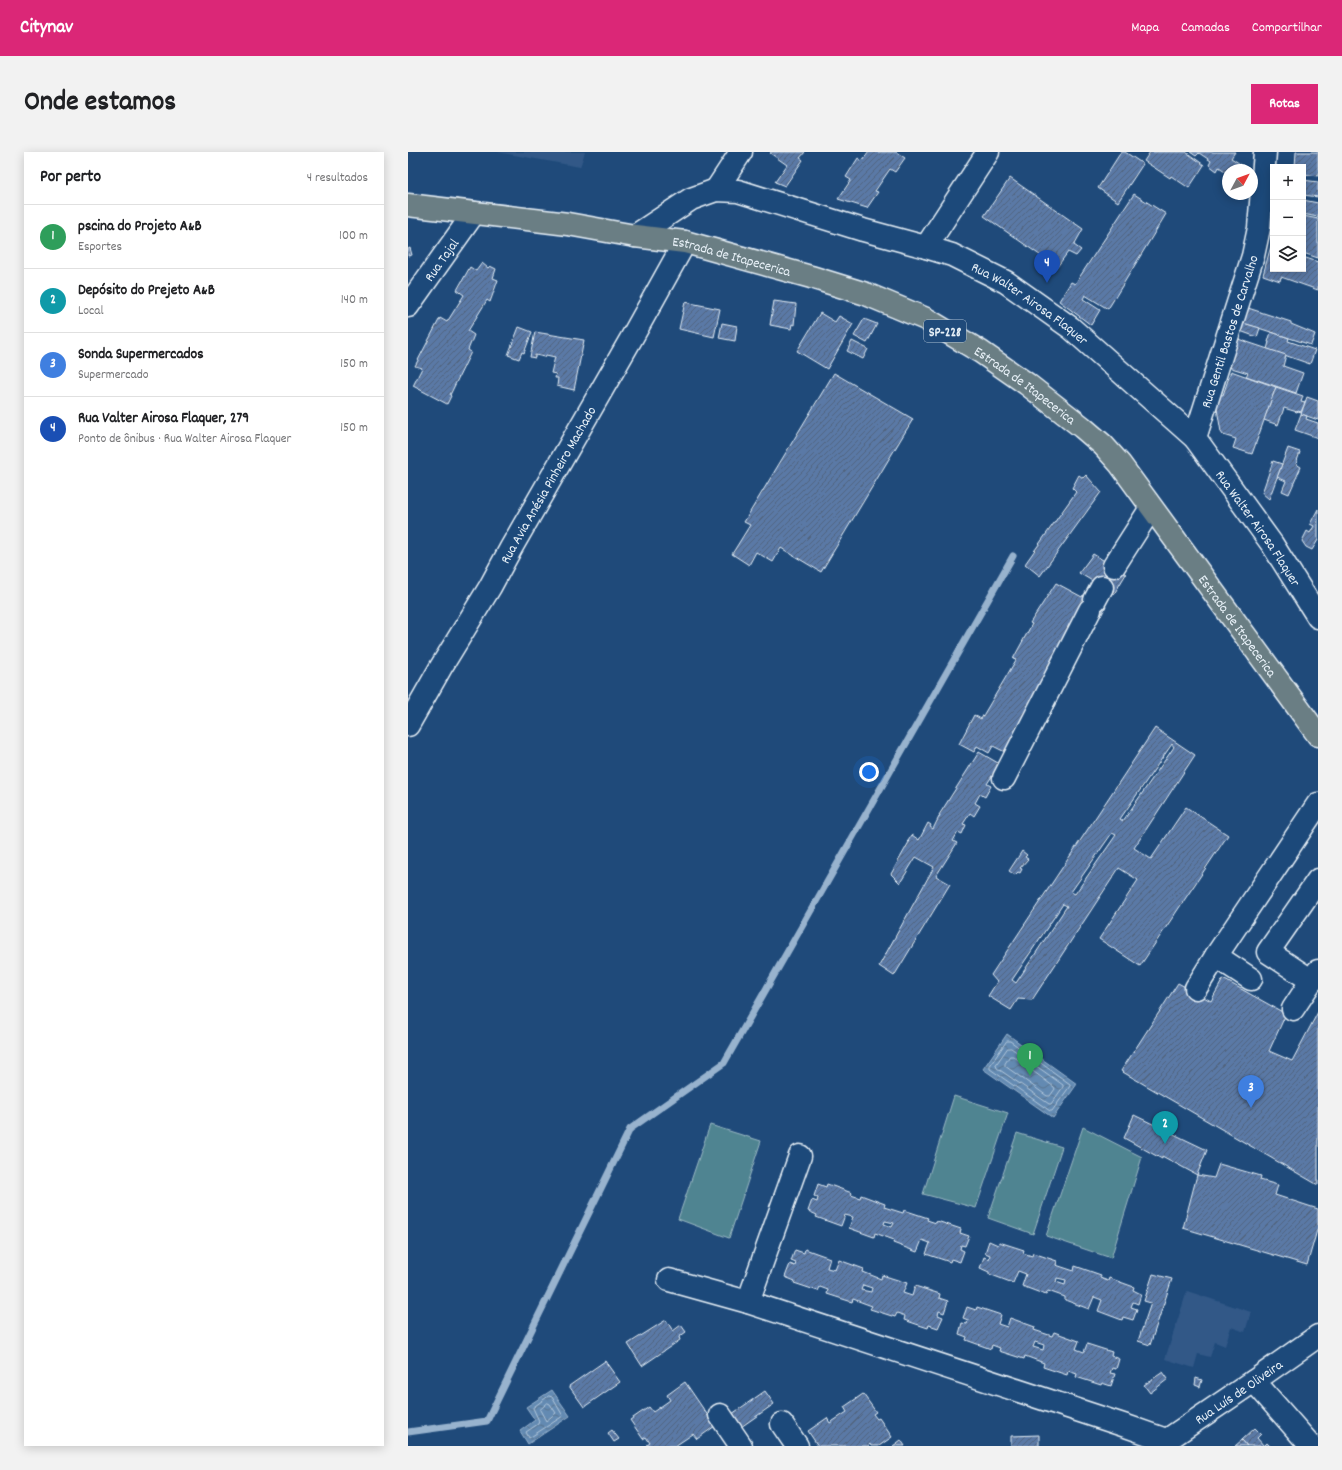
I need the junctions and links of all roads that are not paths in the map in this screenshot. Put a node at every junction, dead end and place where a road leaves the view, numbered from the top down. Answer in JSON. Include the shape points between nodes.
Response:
{"nodes":[{"id":1,"x":741,"y":152,"type":"edge"},
{"id":2,"x":988,"y":152,"type":"edge"},
{"id":3,"x":1265,"y":152,"type":"edge"},
{"id":4,"x":716,"y":190,"type":"junction"},
{"id":5,"x":408,"y":205,"type":"edge"},
{"id":6,"x":474,"y":213,"type":"junction"},
{"id":7,"x":635,"y":236,"type":"junction"},
{"id":8,"x":685,"y":242,"type":"junction"},
{"id":9,"x":926,"y":247,"type":"junction"},
{"id":10,"x":408,"y":306,"type":"edge"},
{"id":11,"x":1196,"y":438,"type":"junction"},
{"id":12,"x":1151,"y":508,"type":"junction"},
{"id":13,"x":1114,"y":566,"type":"dead end"},
{"id":14,"x":1095,"y":599,"type":"dead end"},
{"id":15,"x":1318,"y":617,"type":"edge"},
{"id":16,"x":408,"y":725,"type":"edge"},
{"id":17,"x":1318,"y":735,"type":"edge"},
{"id":18,"x":1004,"y":778,"type":"dead end"},
{"id":19,"x":1318,"y":804,"type":"edge"},
{"id":20,"x":1318,"y":880,"type":"edge"},
{"id":21,"x":1216,"y":956,"type":"junction"},
{"id":22,"x":1315,"y":976,"type":"edge"},
{"id":23,"x":1251,"y":979,"type":"dead end"},
{"id":24,"x":1196,"y":988,"type":"dead end"},
{"id":25,"x":1293,"y":1009,"type":"dead end"},
{"id":26,"x":800,"y":1156,"type":"dead end"},
{"id":27,"x":669,"y":1280,"type":"dead end"},
{"id":28,"x":748,"y":1302,"type":"junction"},
{"id":29,"x":1318,"y":1336,"type":"edge"},
{"id":30,"x":1254,"y":1381,"type":"junction"},
{"id":31,"x":720,"y":1415,"type":"dead end"},
{"id":32,"x":782,"y":1424,"type":"dead end"},
{"id":33,"x":1162,"y":1443,"type":"edge"},
{"id":34,"x":741,"y":1446,"type":"edge"},
{"id":35,"x":797,"y":1446,"type":"edge"},
{"id":36,"x":1311,"y":1446,"type":"edge"}],
"edges":[{"from":1,"to":4,"type":"street"},
{"from":2,"to":9,"type":"street"},
{"from":3,"to":11,"type":"street","name":"Rua Gentil Bastos de Carvalho","via":[[1259,228],[1253,256]]},
{"from":4,"to":7,"type":"street","name":"Rua Walter Airosa Flaquer","via":[[691,199]]},
{"from":4,"to":9,"type":"street","name":"Rua Walter Airosa Flaquer","via":[[738,191]]},
{"from":5,"to":6,"type":"main road","name":"Estrada de Itapecerica","number":"SP-228"},
{"from":6,"to":7,"type":"main road","name":"Estrada de Itapecerica","number":"SP-228","via":[[568,224]]},
{"from":6,"to":10,"type":"street","name":"Rua Tajal"},
{"from":7,"to":8,"type":"main road","name":"Estrada de Itapecerica","number":"SP-228"},
{"from":8,"to":12,"type":"main road","name":"Estrada de Itapecerica","number":"SP-228","via":[[866,294],[926,319],[1027,384],[1082,427],[1120,464]]},
{"from":8,"to":16,"type":"street","name":"Rua Avia Anésia Pinheiro Machado","via":[[490,587]]},
{"from":9,"to":11,"type":"street","name":"Rua Walter Airosa Flaquer","via":[[952,255],[1006,282],[1065,323]]},
{"from":11,"to":15,"type":"street","name":"Rua Walter Airosa Flaquer","via":[[1272,544]]},
{"from":12,"to":13,"type":"street"},
{"from":12,"to":17,"type":"main road","name":"Estrada de Itapecerica","number":"SP-228"},
{"from":14,"to":18,"type":"street"},
{"from":19,"to":21,"type":"street"},
{"from":20,"to":22,"type":"street","via":[[1268,952]]},
{"from":21,"to":23,"type":"street"},
{"from":21,"to":24,"type":"street"},
{"from":22,"to":25,"type":"street"},
{"from":26,"to":28,"type":"street"},
{"from":27,"to":28,"type":"street"},
{"from":28,"to":33,"type":"street","via":[[1126,1426]]},
{"from":29,"to":30,"type":"street","name":"Rua Luís de Oliveira"},
{"from":30,"to":33,"type":"street","name":"Rua Luís de Oliveira"},
{"from":30,"to":36,"type":"street"},
{"from":31,"to":34,"type":"street"},
{"from":32,"to":35,"type":"street"}]}
